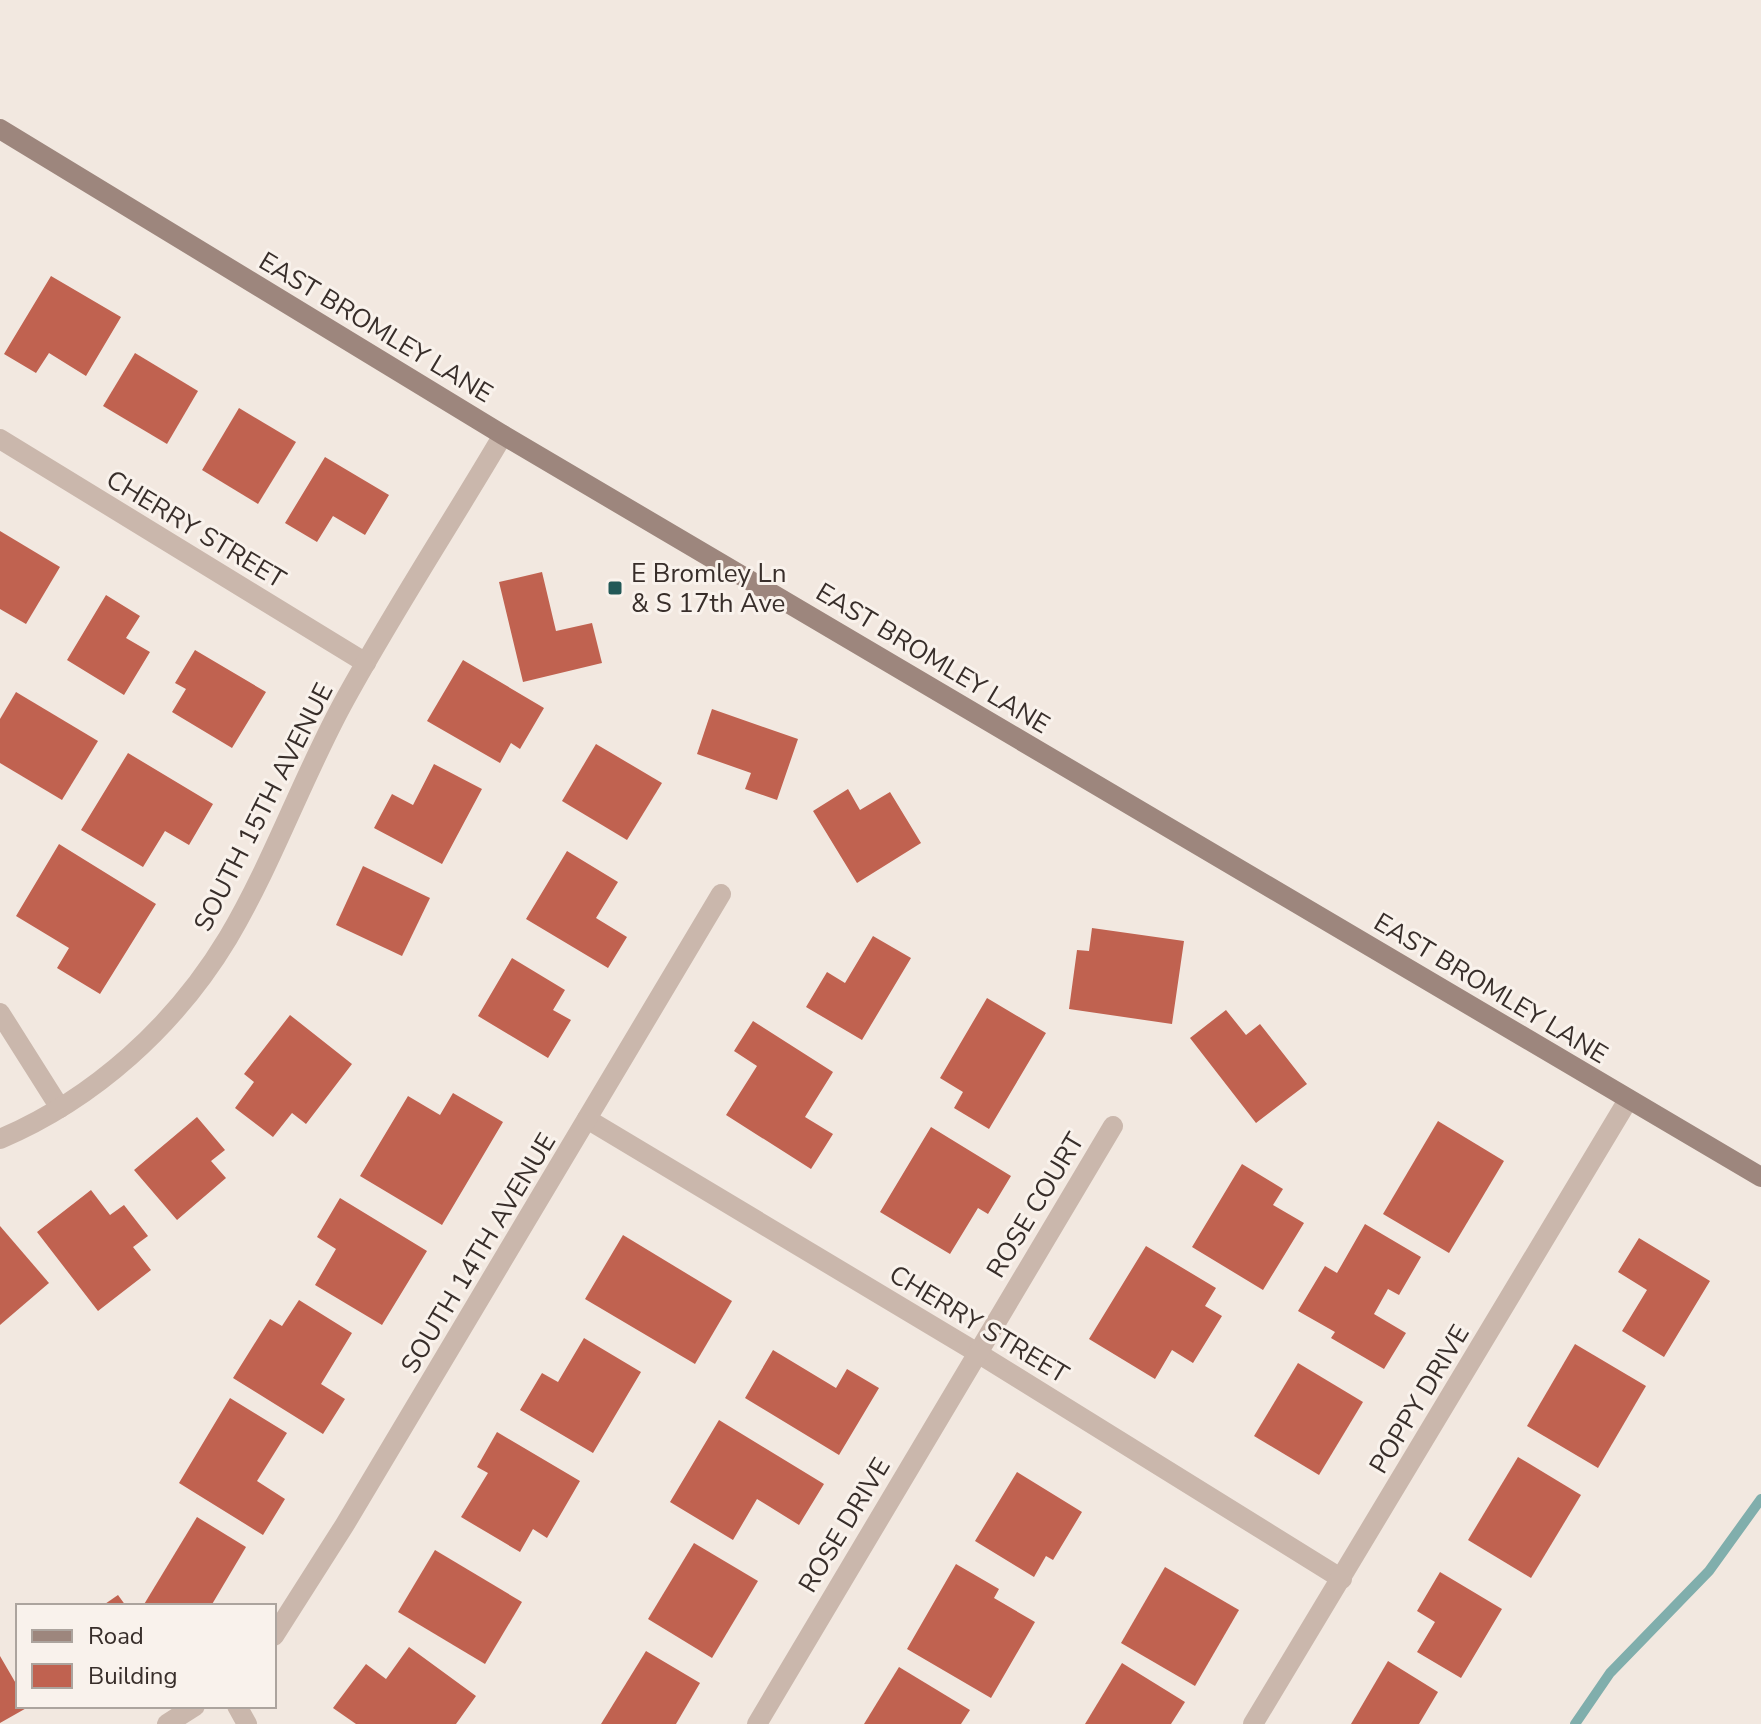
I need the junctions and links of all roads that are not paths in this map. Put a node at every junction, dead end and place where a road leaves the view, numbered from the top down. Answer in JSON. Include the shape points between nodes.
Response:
{"nodes":[{"id":1,"x":0,"y":129,"type":"edge"},
{"id":2,"x":503,"y":435,"type":"junction"},
{"id":3,"x":0,"y":439,"type":"edge"},
{"id":4,"x":366,"y":663,"type":"junction"},
{"id":5,"x":721,"y":894,"type":"dead end"},
{"id":6,"x":0,"y":1013,"type":"edge"},
{"id":7,"x":1628,"y":1100,"type":"junction"},
{"id":8,"x":60,"y":1108,"type":"junction"},
{"id":9,"x":587,"y":1119,"type":"junction"},
{"id":10,"x":1113,"y":1126,"type":"dead end"},
{"id":11,"x":0,"y":1139,"type":"edge"},
{"id":12,"x":1761,"y":1177,"type":"edge"},
{"id":13,"x":976,"y":1352,"type":"junction"},
{"id":14,"x":1342,"y":1579,"type":"junction"},
{"id":15,"x":276,"y":1633,"type":"edge"},
{"id":16,"x":192,"y":1708,"type":"edge"},
{"id":17,"x":167,"y":1724,"type":"edge"},
{"id":18,"x":757,"y":1724,"type":"edge"},
{"id":19,"x":1253,"y":1724,"type":"edge"}],
"edges":[{"from":1,"to":2,"type":"main road","name":"EAST BROMLEY LANE"},
{"from":2,"to":4,"type":"street","name":"SOUTH 15TH AVENUE"},
{"from":2,"to":7,"type":"main road","name":"EAST BROMLEY LANE"},
{"from":3,"to":4,"type":"street","name":"CHERRY STREET"},
{"from":4,"to":8,"type":"street","name":"SOUTH 15TH AVENUE","via":[[257,884],[202,977],[130,1056]]},
{"from":5,"to":9,"type":"street","name":"SOUTH 14TH AVENUE"},
{"from":6,"to":8,"type":"street"},
{"from":7,"to":12,"type":"main road","name":"EAST BROMLEY LANE"},
{"from":7,"to":14,"type":"street","name":"POPPY DRIVE"},
{"from":8,"to":11,"type":"street","name":"SOUTH 15TH AVENUE"},
{"from":9,"to":13,"type":"street","name":"CHERRY STREET"},
{"from":9,"to":15,"type":"street","name":"SOUTH 14TH AVENUE"},
{"from":10,"to":13,"type":"street","name":"ROSE COURT"},
{"from":13,"to":14,"type":"street","name":"CHERRY STREET"},
{"from":13,"to":18,"type":"street","name":"ROSE DRIVE"},
{"from":14,"to":19,"type":"street","name":"POPPY DRIVE"},
{"from":16,"to":17,"type":"street"}]}
